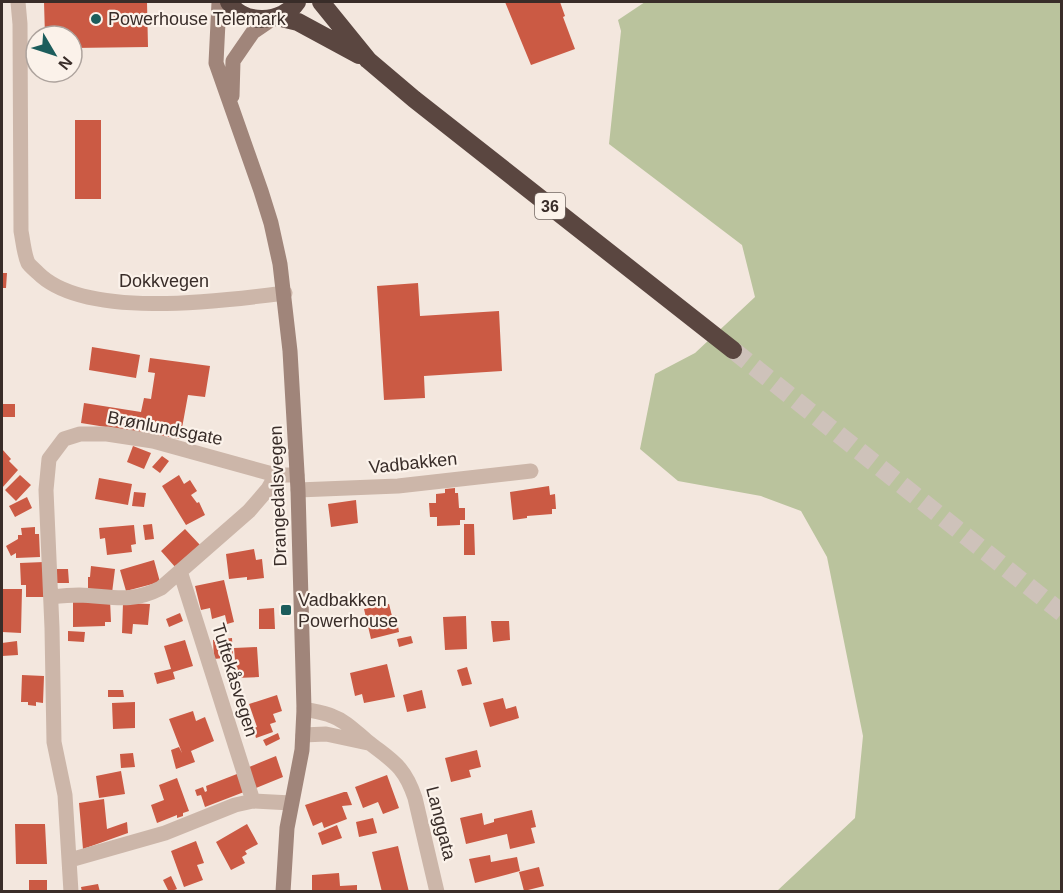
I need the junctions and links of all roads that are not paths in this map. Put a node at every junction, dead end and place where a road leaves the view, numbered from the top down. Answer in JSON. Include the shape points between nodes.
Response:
{"nodes":[{"id":1,"x":18,"y":2,"type":"edge"},
{"id":2,"x":219,"y":2,"type":"edge"},
{"id":3,"x":229,"y":2,"type":"edge"},
{"id":4,"x":297,"y":2,"type":"edge"},
{"id":5,"x":321,"y":2,"type":"edge"},
{"id":6,"x":274,"y":18,"type":"junction"},
{"id":7,"x":368,"y":60,"type":"junction"},
{"id":8,"x":231,"y":105,"type":"junction"},
{"id":9,"x":285,"y":293,"type":"junction"},
{"id":10,"x":733,"y":350,"type":"tunnel mouth"},
{"id":11,"x":531,"y":471,"type":"dead end"},
{"id":12,"x":276,"y":475,"type":"junction"},
{"id":13,"x":297,"y":483,"type":"junction"},
{"id":14,"x":180,"y":571,"type":"junction"},
{"id":15,"x":51,"y":597,"type":"junction"},
{"id":16,"x":304,"y":710,"type":"junction"},
{"id":17,"x":303,"y":735,"type":"junction"},
{"id":18,"x":371,"y":744,"type":"junction"},
{"id":19,"x":253,"y":801,"type":"junction"},
{"id":20,"x":291,"y":803,"type":"junction"},
{"id":21,"x":70,"y":860,"type":"junction"},
{"id":22,"x":70,"y":891,"type":"edge"},
{"id":23,"x":283,"y":891,"type":"edge"},
{"id":24,"x":438,"y":891,"type":"edge"}],
"edges":[{"from":1,"to":9,"type":"street","name":"Dokkvegen","via":[[21,231],[28,263],[47,282],[104,299],[155,304]]},
{"from":2,"to":8,"type":"street","name":"Drangedalsvegen","via":[[216,63]]},
{"from":3,"to":6,"type":"highway","number":"36","via":[[250,18]]},
{"from":4,"to":6,"type":"highway"},
{"from":5,"to":7,"type":"highway","number":"36"},
{"from":6,"to":7,"type":"highway","number":"36","via":[[298,22]]},
{"from":6,"to":8,"type":"street","name":"Drangedalsvegen","via":[[253,32],[233,60]]},
{"from":7,"to":10,"type":"highway","number":"36"},
{"from":8,"to":9,"type":"street","name":"Drangedalsvegen","via":[[264,201]]},
{"from":9,"to":13,"type":"street","name":"Drangedalsvegen"},
{"from":11,"to":13,"type":"street","name":"Vadbakken","via":[[398,486]]},
{"from":12,"to":13,"type":"street","name":"Brønlundsgate"},
{"from":12,"to":14,"type":"street","via":[[249,511]]},
{"from":12,"to":15,"type":"street","name":"Brønlundsgate","via":[[153,441],[107,434],[80,434],[64,439],[49,459],[47,470]]},
{"from":13,"to":16,"type":"street","name":"Drangedalsvegen"},
{"from":14,"to":15,"type":"street","via":[[161,588],[128,599]]},
{"from":14,"to":19,"type":"street","name":"Tuftekåsvegen"},
{"from":15,"to":21,"type":"street","name":"Brønlundsgate","via":[[54,742],[65,795]]},
{"from":16,"to":17,"type":"street","name":"Drangedalsvegen"},
{"from":16,"to":18,"type":"street","name":"Langgata","via":[[332,716]]},
{"from":17,"to":18,"type":"street","name":"Langgata","via":[[326,734]]},
{"from":17,"to":20,"type":"street","name":"Drangedalsvegen"},
{"from":18,"to":24,"type":"street","name":"Langgata","via":[[388,755],[410,782]]},
{"from":19,"to":20,"type":"street"},
{"from":19,"to":21,"type":"street","via":[[165,833]]},
{"from":20,"to":23,"type":"street","name":"Drangedalsvegen"},
{"from":21,"to":22,"type":"street","name":"Brønlundsgate"}]}
